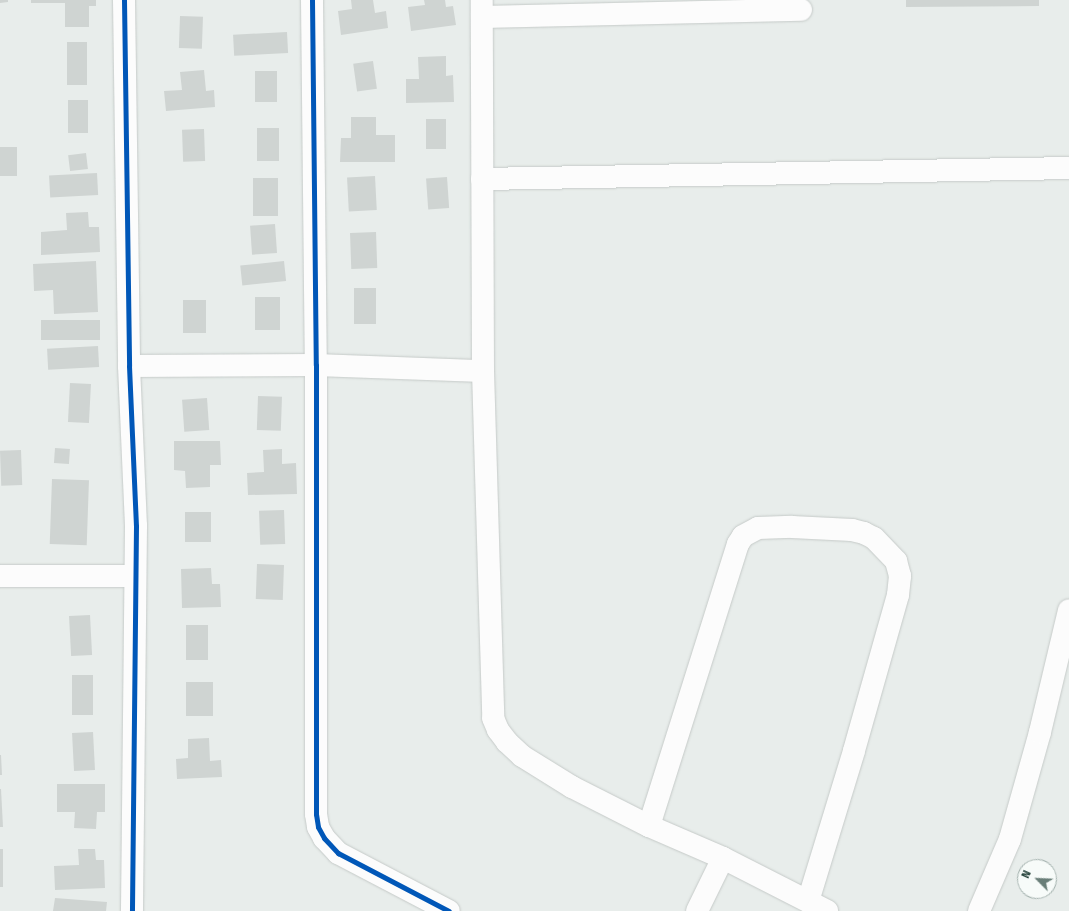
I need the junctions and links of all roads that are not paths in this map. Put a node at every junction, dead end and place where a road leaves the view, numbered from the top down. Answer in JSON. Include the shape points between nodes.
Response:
{"nodes":[{"id":1,"x":124,"y":0,"type":"edge"},
{"id":2,"x":312,"y":0,"type":"edge"},
{"id":3,"x":482,"y":8,"type":"edge"},
{"id":4,"x":801,"y":10,"type":"dead end"},
{"id":5,"x":1069,"y":168,"type":"edge"},
{"id":6,"x":482,"y":179,"type":"junction"},
{"id":7,"x":316,"y":365,"type":"junction"},
{"id":8,"x":129,"y":366,"type":"junction"},
{"id":9,"x":482,"y":371,"type":"junction"},
{"id":10,"x":0,"y":576,"type":"edge"},
{"id":11,"x":135,"y":576,"type":"junction"},
{"id":12,"x":1069,"y":610,"type":"edge"},
{"id":13,"x":649,"y":826,"type":"junction"},
{"id":14,"x":723,"y":858,"type":"junction"},
{"id":15,"x":808,"y":901,"type":"junction"},
{"id":16,"x":132,"y":911,"type":"edge"},
{"id":17,"x":449,"y":911,"type":"edge"},
{"id":18,"x":697,"y":911,"type":"edge"},
{"id":19,"x":827,"y":911,"type":"edge"},
{"id":20,"x":979,"y":911,"type":"edge"}],
"edges":[{"from":1,"to":8,"type":"street"},
{"from":2,"to":7,"type":"street"},
{"from":3,"to":4,"type":"street"},
{"from":3,"to":6,"type":"street"},
{"from":5,"to":6,"type":"street"},
{"from":6,"to":9,"type":"street"},
{"from":7,"to":8,"type":"street"},
{"from":7,"to":9,"type":"street"},
{"from":7,"to":17,"type":"street","via":[[318,827],[338,853]]},
{"from":8,"to":11,"type":"street","via":[[136,526]]},
{"from":9,"to":13,"type":"street","via":[[496,724],[507,742],[522,756],[572,787]]},
{"from":10,"to":11,"type":"street"},
{"from":11,"to":16,"type":"street"},
{"from":12,"to":20,"type":"street","via":[[1042,725],[1010,839]]},
{"from":13,"to":14,"type":"street"},
{"from":13,"to":15,"type":"street","via":[[738,544],[743,536],[758,528],[792,527],[864,533],[874,538],[896,561],[900,576],[898,595]]},
{"from":14,"to":15,"type":"street"},
{"from":14,"to":18,"type":"street"},
{"from":15,"to":19,"type":"street"}]}
